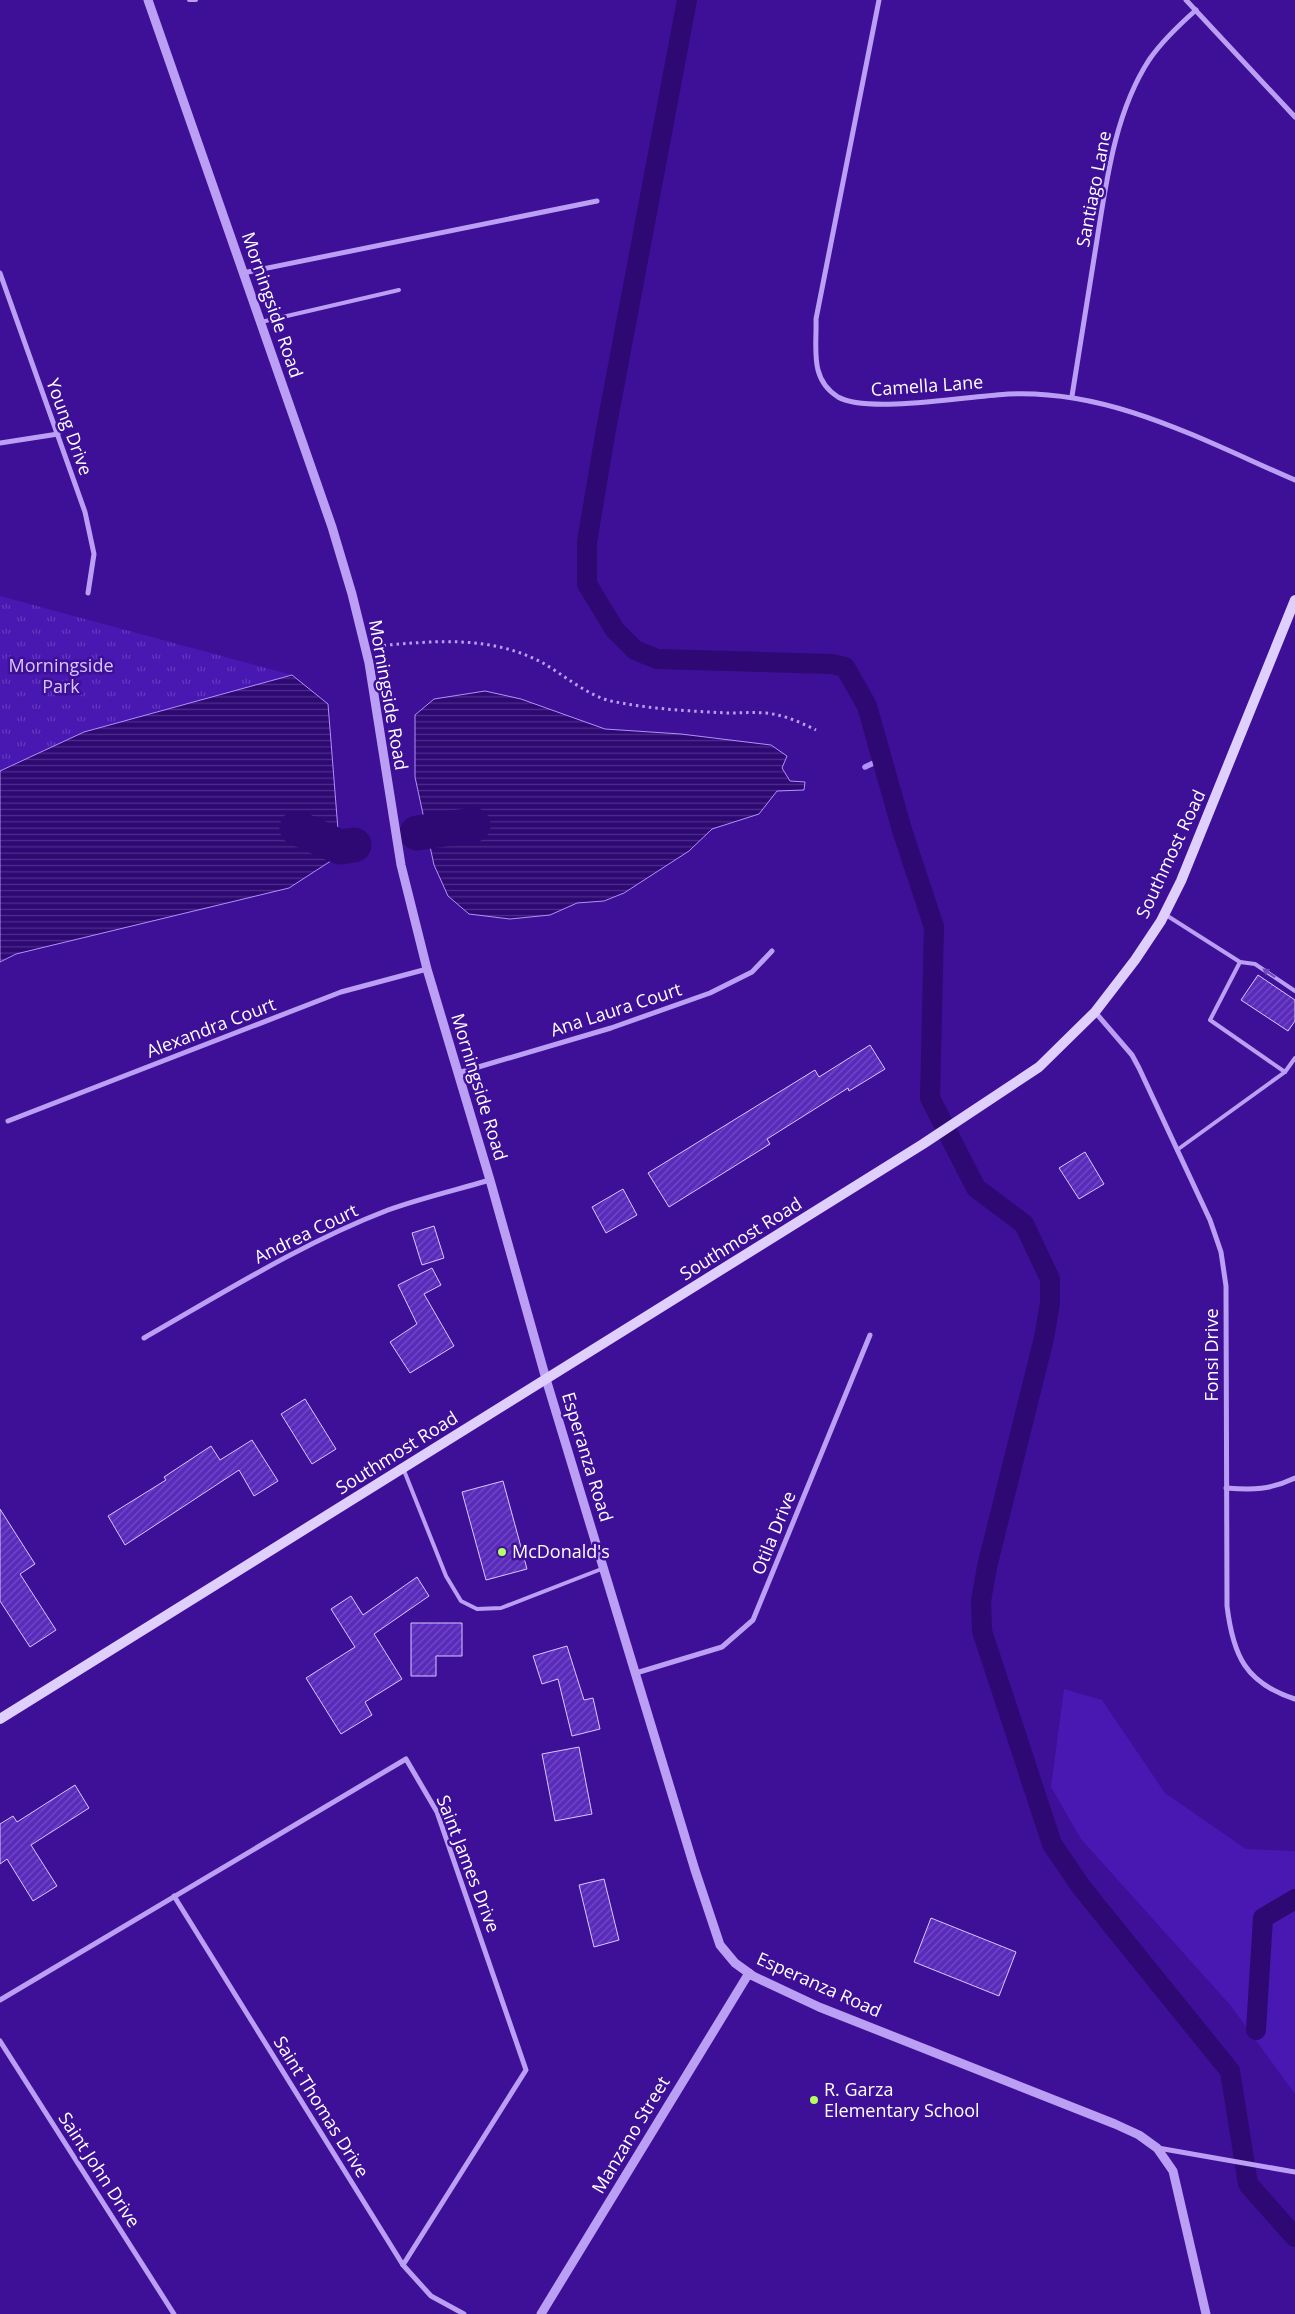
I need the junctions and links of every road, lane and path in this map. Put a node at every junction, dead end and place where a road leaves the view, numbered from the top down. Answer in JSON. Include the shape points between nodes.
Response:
{"nodes":[{"id":1,"x":148,"y":0,"type":"edge"},
{"id":2,"x":189,"y":0,"type":"edge"},
{"id":3,"x":196,"y":0,"type":"edge"},
{"id":4,"x":879,"y":0,"type":"edge"},
{"id":5,"x":1186,"y":0,"type":"edge"},
{"id":6,"x":1196,"y":10,"type":"junction"},
{"id":7,"x":1295,"y":117,"type":"edge"},
{"id":8,"x":597,"y":201,"type":"dead end"},
{"id":9,"x":0,"y":273,"type":"edge"},
{"id":10,"x":243,"y":273,"type":"junction"},
{"id":11,"x":399,"y":290,"type":"dead end"},
{"id":12,"x":260,"y":322,"type":"junction"},
{"id":13,"x":1072,"y":396,"type":"junction"},
{"id":14,"x":58,"y":434,"type":"junction"},
{"id":15,"x":0,"y":443,"type":"edge"},
{"id":16,"x":1295,"y":480,"type":"edge"},
{"id":17,"x":88,"y":593,"type":"dead end"},
{"id":18,"x":1294,"y":607,"type":"edge"},
{"id":19,"x":365,"y":647,"type":"junction"},
{"id":20,"x":816,"y":730,"type":"dead end"},
{"id":21,"x":1165,"y":914,"type":"junction"},
{"id":22,"x":772,"y":951,"type":"dead end"},
{"id":23,"x":1240,"y":962,"type":"junction"},
{"id":24,"x":427,"y":969,"type":"junction"},
{"id":25,"x":1295,"y":991,"type":"edge"},
{"id":26,"x":1095,"y":1012,"type":"junction"},
{"id":27,"x":1295,"y":1058,"type":"edge"},
{"id":28,"x":1284,"y":1072,"type":"junction"},
{"id":29,"x":458,"y":1073,"type":"junction"},
{"id":30,"x":8,"y":1120,"type":"dead end"},
{"id":31,"x":1177,"y":1150,"type":"junction"},
{"id":32,"x":490,"y":1180,"type":"junction"},
{"id":33,"x":870,"y":1335,"type":"dead end"},
{"id":34,"x":144,"y":1338,"type":"dead end"},
{"id":35,"x":546,"y":1379,"type":"junction"},
{"id":36,"x":403,"y":1468,"type":"junction"},
{"id":37,"x":1295,"y":1478,"type":"edge"},
{"id":38,"x":1226,"y":1488,"type":"junction"},
{"id":39,"x":604,"y":1568,"type":"junction"},
{"id":40,"x":636,"y":1673,"type":"junction"},
{"id":41,"x":1295,"y":1699,"type":"edge"},
{"id":42,"x":0,"y":1719,"type":"edge"},
{"id":43,"x":174,"y":1896,"type":"junction"},
{"id":44,"x":749,"y":1973,"type":"junction"},
{"id":45,"x":0,"y":2000,"type":"edge"},
{"id":46,"x":0,"y":2041,"type":"edge"},
{"id":47,"x":1157,"y":2148,"type":"junction"},
{"id":48,"x":1295,"y":2172,"type":"edge"},
{"id":49,"x":403,"y":2265,"type":"junction"},
{"id":50,"x":174,"y":2314,"type":"edge"},
{"id":51,"x":464,"y":2314,"type":"edge"},
{"id":52,"x":541,"y":2314,"type":"edge"},
{"id":53,"x":1206,"y":2314,"type":"edge"}],
"edges":[{"from":1,"to":10,"type":"street","name":"Morningside Road"},
{"from":2,"to":3,"type":"lane"},
{"from":4,"to":13,"type":"street","name":"Camella Lane","via":[[816,319],[818,374],[826,388],[854,403],[891,404],[1032,393]]},
{"from":5,"to":6,"type":"street"},
{"from":6,"to":7,"type":"street"},
{"from":6,"to":13,"type":"street","name":"Santiago Lane","via":[[1149,60],[1124,113],[1103,202]]},
{"from":8,"to":10,"type":"street"},
{"from":9,"to":14,"type":"street","name":"Young Drive"},
{"from":10,"to":12,"type":"street","name":"Morningside Road"},
{"from":11,"to":12,"type":"lane"},
{"from":12,"to":19,"type":"street","name":"Morningside Road","via":[[332,528]]},
{"from":13,"to":16,"type":"street","name":"Camella Lane","via":[[1151,418]]},
{"from":14,"to":15,"type":"street"},
{"from":14,"to":17,"type":"street","name":"Young Drive","via":[[85,512],[94,554]]},
{"from":18,"to":21,"type":"main road","name":"Southmost Road"},
{"from":19,"to":20,"type":"path","via":[[442,641],[490,644],[541,662],[608,700],[652,708],[767,713],[791,718]]},
{"from":19,"to":24,"type":"street","name":"Morningside Road","via":[[401,865]]},
{"from":21,"to":23,"type":"lane"},
{"from":21,"to":26,"type":"main road","name":"Southmost Road"},
{"from":22,"to":29,"type":"street","name":"Ana Laura Court","via":[[752,972],[710,994],[611,1028]]},
{"from":25,"to":23,"type":"lane","one_way":true,"via":[[1255,964]]},
{"from":23,"to":28,"type":"lane","via":[[1210,1020]]},
{"from":24,"to":29,"type":"street","name":"Morningside Road"},
{"from":24,"to":30,"type":"street","name":"Alexandra Court","via":[[340,992]]},
{"from":26,"to":31,"type":"street","name":"Fonsi Drive","via":[[1132,1055]]},
{"from":26,"to":35,"type":"main road","name":"Southmost Road","via":[[1039,1067],[968,1115]]},
{"from":27,"to":28,"type":"lane"},
{"from":28,"to":31,"type":"lane"},
{"from":29,"to":32,"type":"street","name":"Morningside Road"},
{"from":31,"to":38,"type":"street","name":"Fonsi Drive","via":[[1210,1220],[1221,1252],[1226,1286]]},
{"from":32,"to":34,"type":"street","name":"Andrea Court","via":[[388,1210],[334,1234],[257,1273]]},
{"from":32,"to":35,"type":"street","name":"Morningside Road"},
{"from":33,"to":40,"type":"street","name":"Otila Drive","via":[[754,1620],[722,1647]]},
{"from":35,"to":36,"type":"main road","name":"Southmost Road"},
{"from":35,"to":39,"type":"street","name":"Esperanza Road"},
{"from":36,"to":39,"type":"lane","via":[[446,1576],[461,1601],[477,1609],[501,1608]]},
{"from":36,"to":42,"type":"main road","name":"Southmost Road"},
{"from":37,"to":38,"type":"street","via":[[1260,1490]]},
{"from":38,"to":41,"type":"street","name":"Fonsi Drive","via":[[1230,1633],[1239,1657],[1254,1678],[1274,1692]]},
{"from":39,"to":40,"type":"street","name":"Esperanza Road"},
{"from":40,"to":44,"type":"street","name":"Esperanza Road","via":[[720,1945],[735,1963]]},
{"from":43,"to":45,"type":"street","name":"Saint James Drive"},
{"from":43,"to":49,"type":"street","name":"Saint Thomas Drive"},
{"from":43,"to":49,"type":"street","name":"Saint James Drive","via":[[406,1759],[437,1812],[526,2070]]},
{"from":44,"to":47,"type":"street","name":"Esperanza Road","via":[[819,2006],[1115,2124]]},
{"from":44,"to":52,"type":"street","name":"Manzano Street"},
{"from":46,"to":50,"type":"street","name":"Saint John Drive"},
{"from":47,"to":48,"type":"street"},
{"from":47,"to":53,"type":"street","name":"Esperanza Road","via":[[1173,2171]]},
{"from":49,"to":51,"type":"street","name":"Saint Thomas Drive","via":[[431,2296]]}]}
